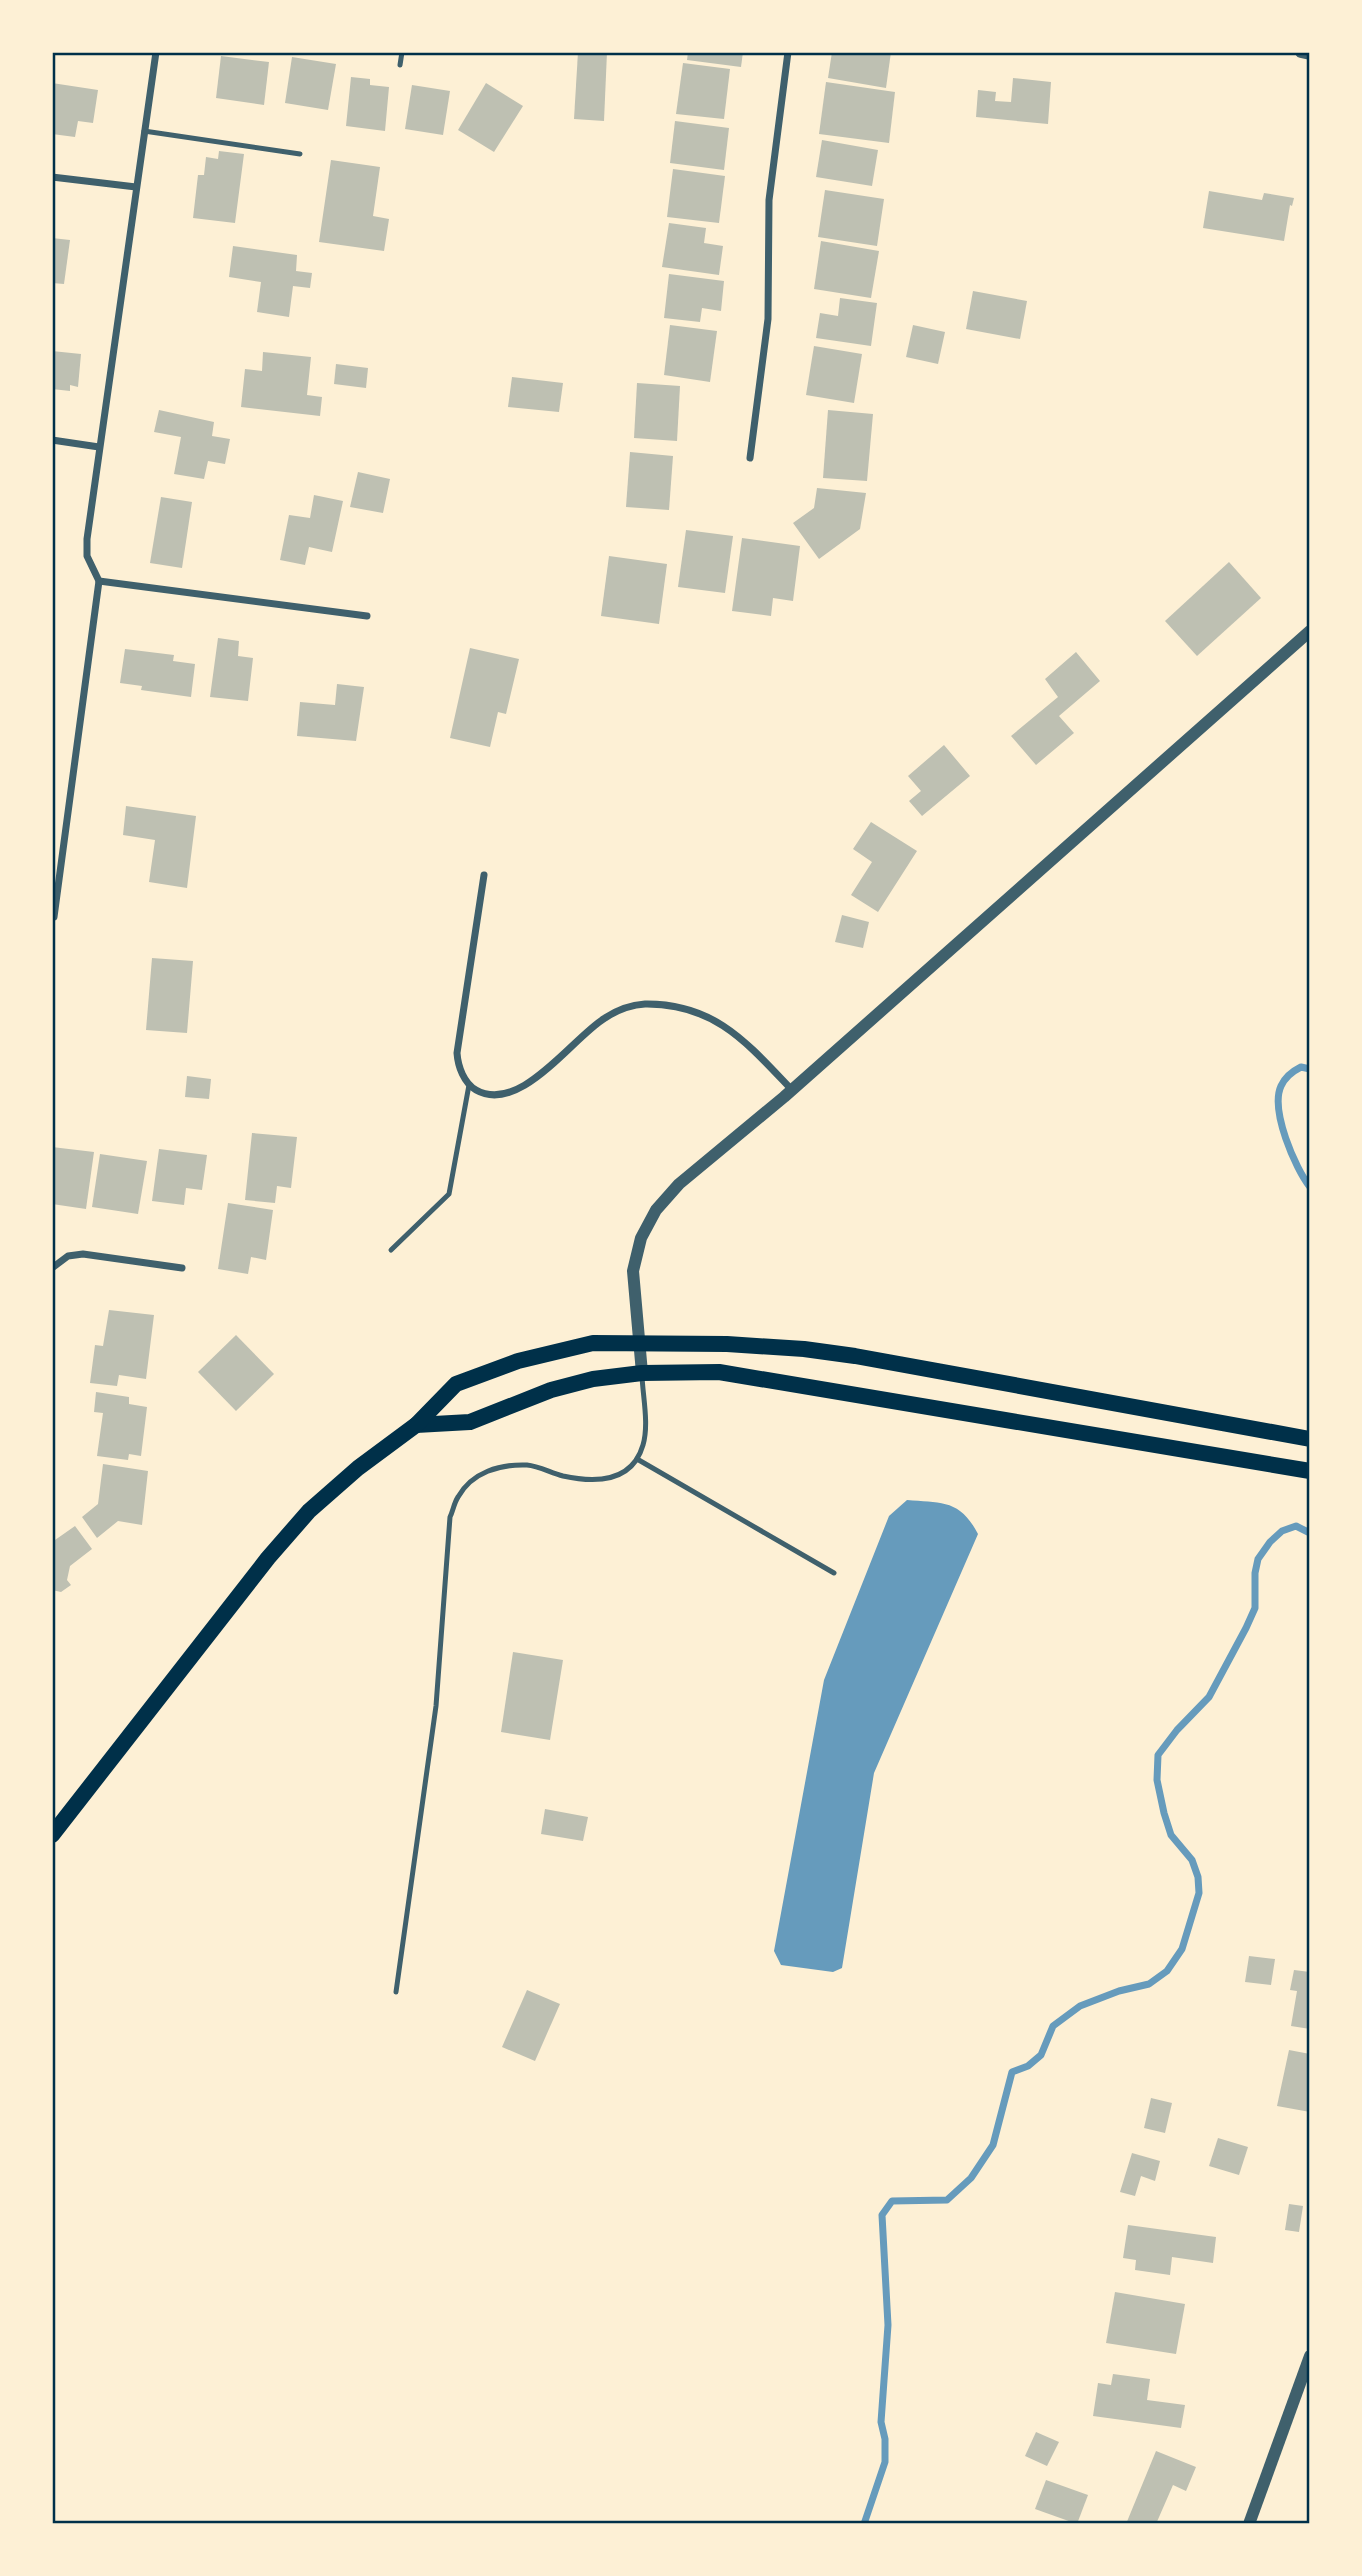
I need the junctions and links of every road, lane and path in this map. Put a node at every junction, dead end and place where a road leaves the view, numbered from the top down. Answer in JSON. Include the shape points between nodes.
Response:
{"nodes":[{"id":1,"x":156,"y":52,"type":"edge"},
{"id":2,"x":402,"y":52,"type":"edge"},
{"id":3,"x":788,"y":52,"type":"edge"},
{"id":4,"x":1301,"y":52,"type":"edge"},
{"id":5,"x":1310,"y":54,"type":"edge"},
{"id":6,"x":400,"y":65,"type":"dead end"},
{"id":7,"x":144,"y":131,"type":"junction"},
{"id":8,"x":300,"y":154,"type":"dead end"},
{"id":9,"x":52,"y":177,"type":"edge"},
{"id":10,"x":136,"y":187,"type":"junction"},
{"id":11,"x":52,"y":440,"type":"edge"},
{"id":12,"x":99,"y":447,"type":"junction"},
{"id":13,"x":750,"y":458,"type":"dead end"},
{"id":14,"x":99,"y":581,"type":"junction"},
{"id":15,"x":367,"y":616,"type":"dead end"},
{"id":16,"x":1310,"y":631,"type":"edge"},
{"id":17,"x":484,"y":875,"type":"dead end"},
{"id":18,"x":54,"y":917,"type":"edge"},
{"id":19,"x":469,"y":1085,"type":"junction"},
{"id":20,"x":792,"y":1090,"type":"junction"},
{"id":21,"x":391,"y":1250,"type":"dead end"},
{"id":22,"x":52,"y":1268,"type":"edge"},
{"id":23,"x":182,"y":1268,"type":"dead end"},
{"id":24,"x":639,"y":1342,"type":"junction"},
{"id":25,"x":642,"y":1373,"type":"junction"},
{"id":26,"x":416,"y":1425,"type":"junction"},
{"id":27,"x":1310,"y":1439,"type":"edge"},
{"id":28,"x":637,"y":1459,"type":"junction"},
{"id":29,"x":1310,"y":1471,"type":"edge"},
{"id":30,"x":834,"y":1573,"type":"dead end"},
{"id":31,"x":52,"y":1835,"type":"edge"},
{"id":32,"x":396,"y":1992,"type":"dead end"},
{"id":33,"x":1310,"y":2356,"type":"edge"},
{"id":34,"x":1249,"y":2524,"type":"edge"}],
"edges":[{"from":1,"to":7,"type":"street"},
{"from":2,"to":6,"type":"lane"},
{"from":3,"to":13,"type":"street","via":[[769,200],[768,319]]},
{"from":4,"to":5,"type":"street"},
{"from":7,"to":8,"type":"lane"},
{"from":7,"to":10,"type":"street"},
{"from":9,"to":10,"type":"street"},
{"from":10,"to":12,"type":"street"},
{"from":11,"to":12,"type":"street"},
{"from":12,"to":14,"type":"street","via":[[87,538],[87,556]]},
{"from":14,"to":15,"type":"street"},
{"from":14,"to":18,"type":"street"},
{"from":16,"to":20,"type":"street"},
{"from":17,"to":19,"type":"street","via":[[457,1053]]},
{"from":19,"to":20,"type":"street","via":[[491,1095],[519,1088],[602,1019],[627,1006],[645,1004],[693,1010],[727,1027]]},
{"from":19,"to":21,"type":"lane","via":[[449,1194]]},
{"from":20,"to":24,"type":"street","via":[[679,1184],[656,1210],[633,1271]]},
{"from":22,"to":23,"type":"street","via":[[68,1256],[83,1254]]},
{"from":24,"to":25,"type":"street"},
{"from":24,"to":26,"type":"main road","via":[[593,1343],[518,1361],[456,1384]]},
{"from":24,"to":27,"type":"main road","via":[[766,1346],[855,1356]]},
{"from":25,"to":26,"type":"main road","via":[[551,1390],[470,1422]]},
{"from":25,"to":28,"type":"lane","via":[[645,1427]]},
{"from":25,"to":29,"type":"main road","via":[[719,1372]]},
{"from":26,"to":31,"type":"main road","via":[[309,1511]]},
{"from":28,"to":30,"type":"lane"},
{"from":28,"to":32,"type":"lane","via":[[629,1470],[607,1479],[563,1476],[529,1465],[489,1469],[458,1497],[450,1517],[436,1706]]},
{"from":33,"to":34,"type":"street"}]}
